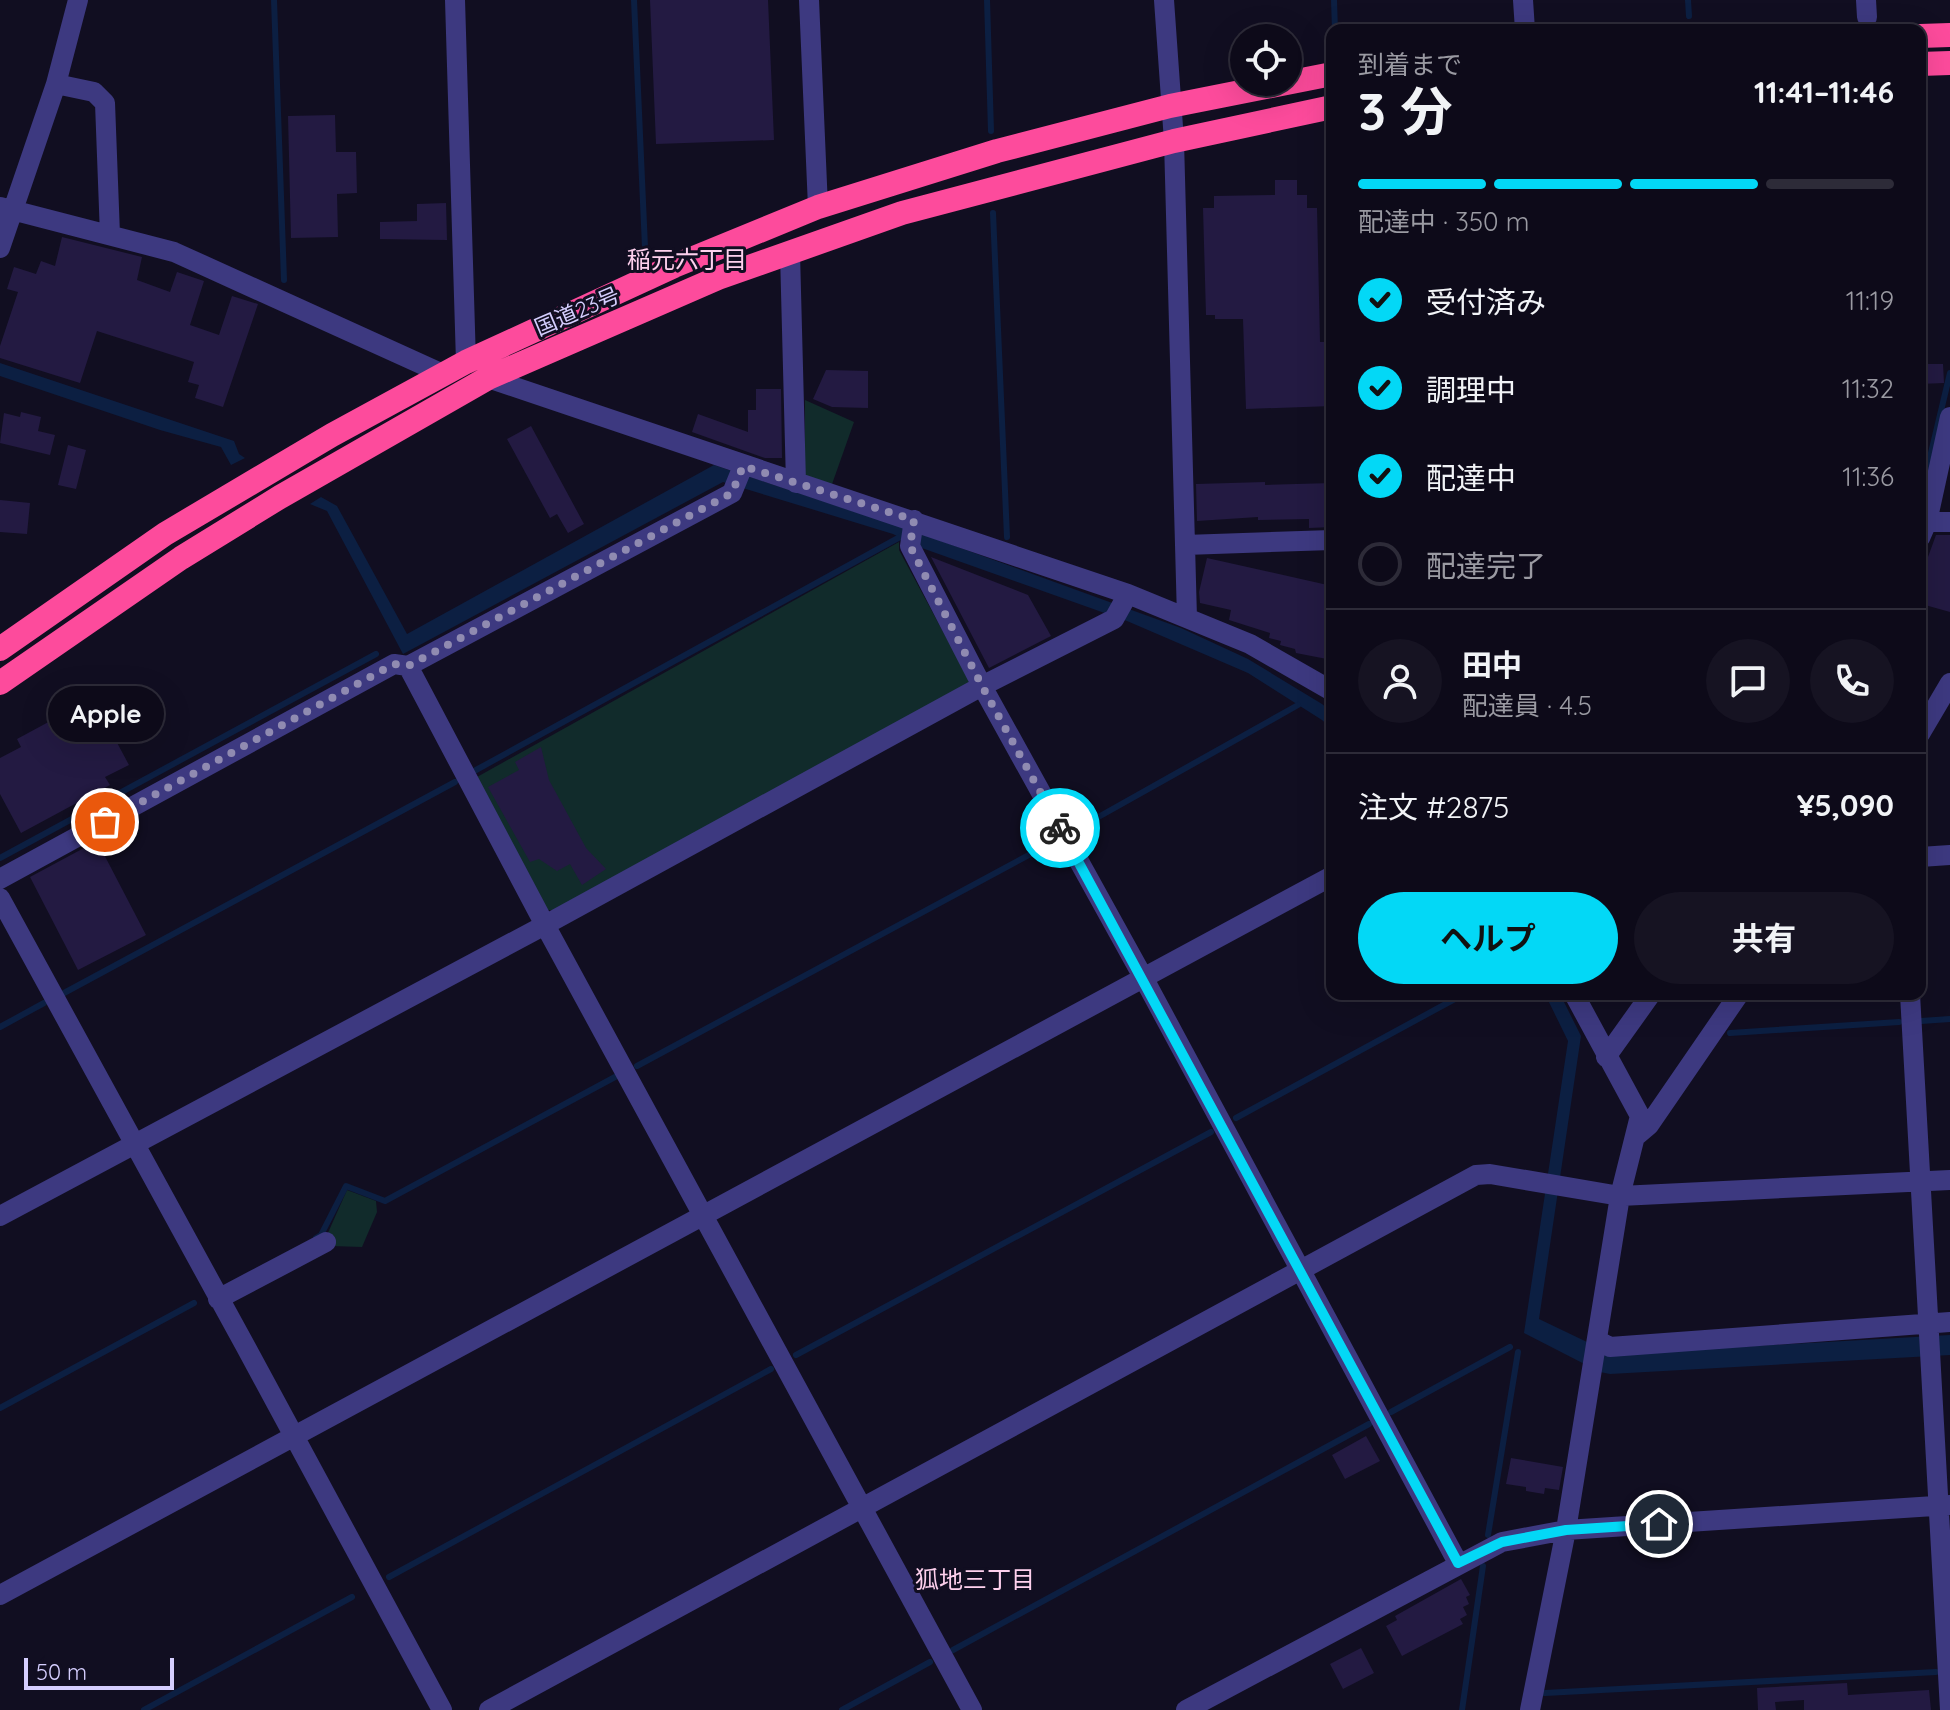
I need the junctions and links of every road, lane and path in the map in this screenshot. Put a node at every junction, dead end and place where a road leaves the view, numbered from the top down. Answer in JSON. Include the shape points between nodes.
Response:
{"nodes":[{"id":1,"x":78,"y":0,"type":"edge"},
{"id":2,"x":455,"y":0,"type":"edge"},
{"id":3,"x":809,"y":0,"type":"edge"},
{"id":4,"x":1164,"y":0,"type":"edge"},
{"id":5,"x":1523,"y":0,"type":"edge"},
{"id":6,"x":1525,"y":24,"type":"edge"},
{"id":7,"x":1950,"y":35,"type":"edge"},
{"id":8,"x":1926,"y":36,"type":"edge"},
{"id":9,"x":1950,"y":63,"type":"edge"},
{"id":10,"x":1926,"y":64,"type":"edge"},
{"id":11,"x":1326,"y":75,"type":"edge"},
{"id":12,"x":56,"y":84,"type":"junction"},
{"id":13,"x":1170,"y":106,"type":"junction"},
{"id":14,"x":1326,"y":108,"type":"edge"},
{"id":15,"x":1174,"y":141,"type":"junction"},
{"id":16,"x":818,"y":207,"type":"junction"},
{"id":17,"x":7,"y":209,"type":"edge"},
{"id":18,"x":110,"y":235,"type":"junction"},
{"id":19,"x":0,"y":248,"type":"edge"},
{"id":20,"x":790,"y":253,"type":"junction"},
{"id":21,"x":466,"y":362,"type":"junction"},
{"id":22,"x":443,"y":374,"type":"junction"},
{"id":23,"x":488,"y":378,"type":"junction"},
{"id":24,"x":1950,"y":417,"type":"edge"},
{"id":25,"x":743,"y":466,"type":"junction"},
{"id":26,"x":796,"y":483,"type":"junction"},
{"id":27,"x":1926,"y":511,"type":"edge"},
{"id":28,"x":914,"y":520,"type":"junction"},
{"id":29,"x":1950,"y":522,"type":"edge"},
{"id":30,"x":1926,"y":526,"type":"edge"},
{"id":31,"x":1326,"y":540,"type":"edge"},
{"id":32,"x":1185,"y":545,"type":"junction"},
{"id":33,"x":1128,"y":594,"type":"junction"},
{"id":34,"x":1187,"y":618,"type":"junction"},
{"id":35,"x":0,"y":649,"type":"edge"},
{"id":36,"x":408,"y":666,"type":"junction"},
{"id":37,"x":0,"y":683,"type":"edge"},
{"id":38,"x":1950,"y":683,"type":"edge"},
{"id":39,"x":982,"y":686,"type":"junction"},
{"id":40,"x":1326,"y":688,"type":"edge"},
{"id":41,"x":1926,"y":724,"type":"edge"},
{"id":42,"x":1950,"y":855,"type":"edge"},
{"id":43,"x":1926,"y":857,"type":"edge"},
{"id":44,"x":0,"y":879,"type":"edge"},
{"id":45,"x":1326,"y":879,"type":"edge"},
{"id":46,"x":0,"y":898,"type":"edge"},
{"id":47,"x":545,"y":925,"type":"junction"},
{"id":48,"x":1143,"y":977,"type":"junction"},
{"id":49,"x":1577,"y":1000,"type":"edge"},
{"id":50,"x":1647,"y":1000,"type":"edge"},
{"id":51,"x":1735,"y":1000,"type":"edge"},
{"id":52,"x":1910,"y":1000,"type":"edge"},
{"id":53,"x":1606,"y":1057,"type":"junction"},
{"id":54,"x":1634,"y":1138,"type":"junction"},
{"id":55,"x":135,"y":1142,"type":"junction"},
{"id":56,"x":1950,"y":1180,"type":"edge"},
{"id":57,"x":1920,"y":1182,"type":"junction"},
{"id":58,"x":1620,"y":1196,"type":"junction"},
{"id":59,"x":702,"y":1215,"type":"junction"},
{"id":60,"x":0,"y":1216,"type":"edge"},
{"id":61,"x":326,"y":1242,"type":"dead end"},
{"id":62,"x":1302,"y":1270,"type":"junction"},
{"id":63,"x":218,"y":1299,"type":"junction"},
{"id":64,"x":1950,"y":1322,"type":"edge"},
{"id":65,"x":1927,"y":1324,"type":"junction"},
{"id":66,"x":1597,"y":1340,"type":"junction"},
{"id":67,"x":294,"y":1435,"type":"junction"},
{"id":68,"x":1944,"y":1505,"type":"edge"},
{"id":69,"x":862,"y":1510,"type":"junction"},
{"id":70,"x":1566,"y":1530,"type":"junction"},
{"id":71,"x":1458,"y":1563,"type":"junction"},
{"id":72,"x":0,"y":1595,"type":"edge"},
{"id":73,"x":442,"y":1710,"type":"edge"},
{"id":74,"x":489,"y":1710,"type":"edge"},
{"id":75,"x":972,"y":1710,"type":"edge"},
{"id":76,"x":1186,"y":1710,"type":"edge"},
{"id":77,"x":1530,"y":1710,"type":"edge"},
{"id":78,"x":1950,"y":1710,"type":"edge"}],
"edges":[{"from":1,"to":12,"type":"street"},
{"from":2,"to":21,"type":"street"},
{"from":3,"to":16,"type":"street"},
{"from":4,"to":13,"type":"street"},
{"from":5,"to":6,"type":"street"},
{"from":7,"to":8,"type":"highway"},
{"from":9,"to":10,"type":"highway"},
{"from":11,"to":13,"type":"highway","name":"国道23号"},
{"from":12,"to":17,"type":"street"},
{"from":12,"to":18,"type":"street","via":[[94,92],[105,103]]},
{"from":13,"to":15,"type":"street"},
{"from":13,"to":16,"type":"highway","name":"国道23号","via":[[997,151]]},
{"from":14,"to":15,"type":"highway","name":"国道23号"},
{"from":15,"to":20,"type":"highway","name":"国道23号","via":[[902,213]]},
{"from":15,"to":32,"type":"street"},
{"from":16,"to":21,"type":"highway","name":"国道23号","via":[[674,266]]},
{"from":17,"to":18,"type":"street"},
{"from":17,"to":19,"type":"street"},
{"from":18,"to":22,"type":"street","via":[[174,252]]},
{"from":20,"to":23,"type":"highway","name":"国道23号","via":[[718,278]]},
{"from":20,"to":26,"type":"street"},
{"from":21,"to":22,"type":"highway","name":"国道23号"},
{"from":22,"to":35,"type":"highway","name":"国道23号","via":[[165,534]]},
{"from":23,"to":25,"type":"street"},
{"from":23,"to":37,"type":"highway","name":"国道23号","via":[[280,497]]},
{"from":24,"to":27,"type":"street"},
{"from":25,"to":26,"type":"street"},
{"from":25,"to":36,"type":"street","via":[[732,493]]},
{"from":26,"to":28,"type":"street"},
{"from":28,"to":33,"type":"street"},
{"from":28,"to":39,"type":"street","via":[[910,546]]},
{"from":29,"to":30,"type":"street"},
{"from":31,"to":32,"type":"street"},
{"from":32,"to":34,"type":"street"},
{"from":33,"to":34,"type":"street"},
{"from":33,"to":39,"type":"street","via":[[1114,619]]},
{"from":34,"to":40,"type":"street","via":[[1250,644]]},
{"from":36,"to":44,"type":"street","via":[[394,664]]},
{"from":36,"to":47,"type":"street"},
{"from":38,"to":41,"type":"street"},
{"from":39,"to":47,"type":"street"},
{"from":39,"to":48,"type":"street"},
{"from":42,"to":43,"type":"street"},
{"from":45,"to":48,"type":"street"},
{"from":46,"to":55,"type":"street"},
{"from":47,"to":55,"type":"street"},
{"from":47,"to":59,"type":"street"},
{"from":48,"to":59,"type":"street"},
{"from":48,"to":62,"type":"street"},
{"from":49,"to":53,"type":"street"},
{"from":50,"to":53,"type":"street"},
{"from":51,"to":54,"type":"street","via":[[1649,1125]]},
{"from":52,"to":57,"type":"street"},
{"from":53,"to":54,"type":"street","via":[[1640,1116]]},
{"from":54,"to":58,"type":"street"},
{"from":55,"to":60,"type":"street"},
{"from":55,"to":63,"type":"street"},
{"from":56,"to":57,"type":"street"},
{"from":57,"to":58,"type":"street"},
{"from":57,"to":65,"type":"street"},
{"from":58,"to":62,"type":"street","via":[[1476,1175]]},
{"from":58,"to":66,"type":"street"},
{"from":59,"to":67,"type":"street"},
{"from":59,"to":69,"type":"street"},
{"from":61,"to":63,"type":"street"},
{"from":62,"to":69,"type":"street"},
{"from":62,"to":71,"type":"street"},
{"from":63,"to":67,"type":"street"},
{"from":64,"to":65,"type":"street"},
{"from":65,"to":66,"type":"street","via":[[1610,1347]]},
{"from":65,"to":68,"type":"street"},
{"from":66,"to":70,"type":"street"},
{"from":67,"to":72,"type":"street"},
{"from":67,"to":73,"type":"street"},
{"from":68,"to":70,"type":"street"},
{"from":68,"to":78,"type":"street"},
{"from":69,"to":74,"type":"street"},
{"from":69,"to":75,"type":"street"},
{"from":70,"to":71,"type":"street","via":[[1502,1542]]},
{"from":70,"to":77,"type":"street"},
{"from":71,"to":76,"type":"street"}]}
